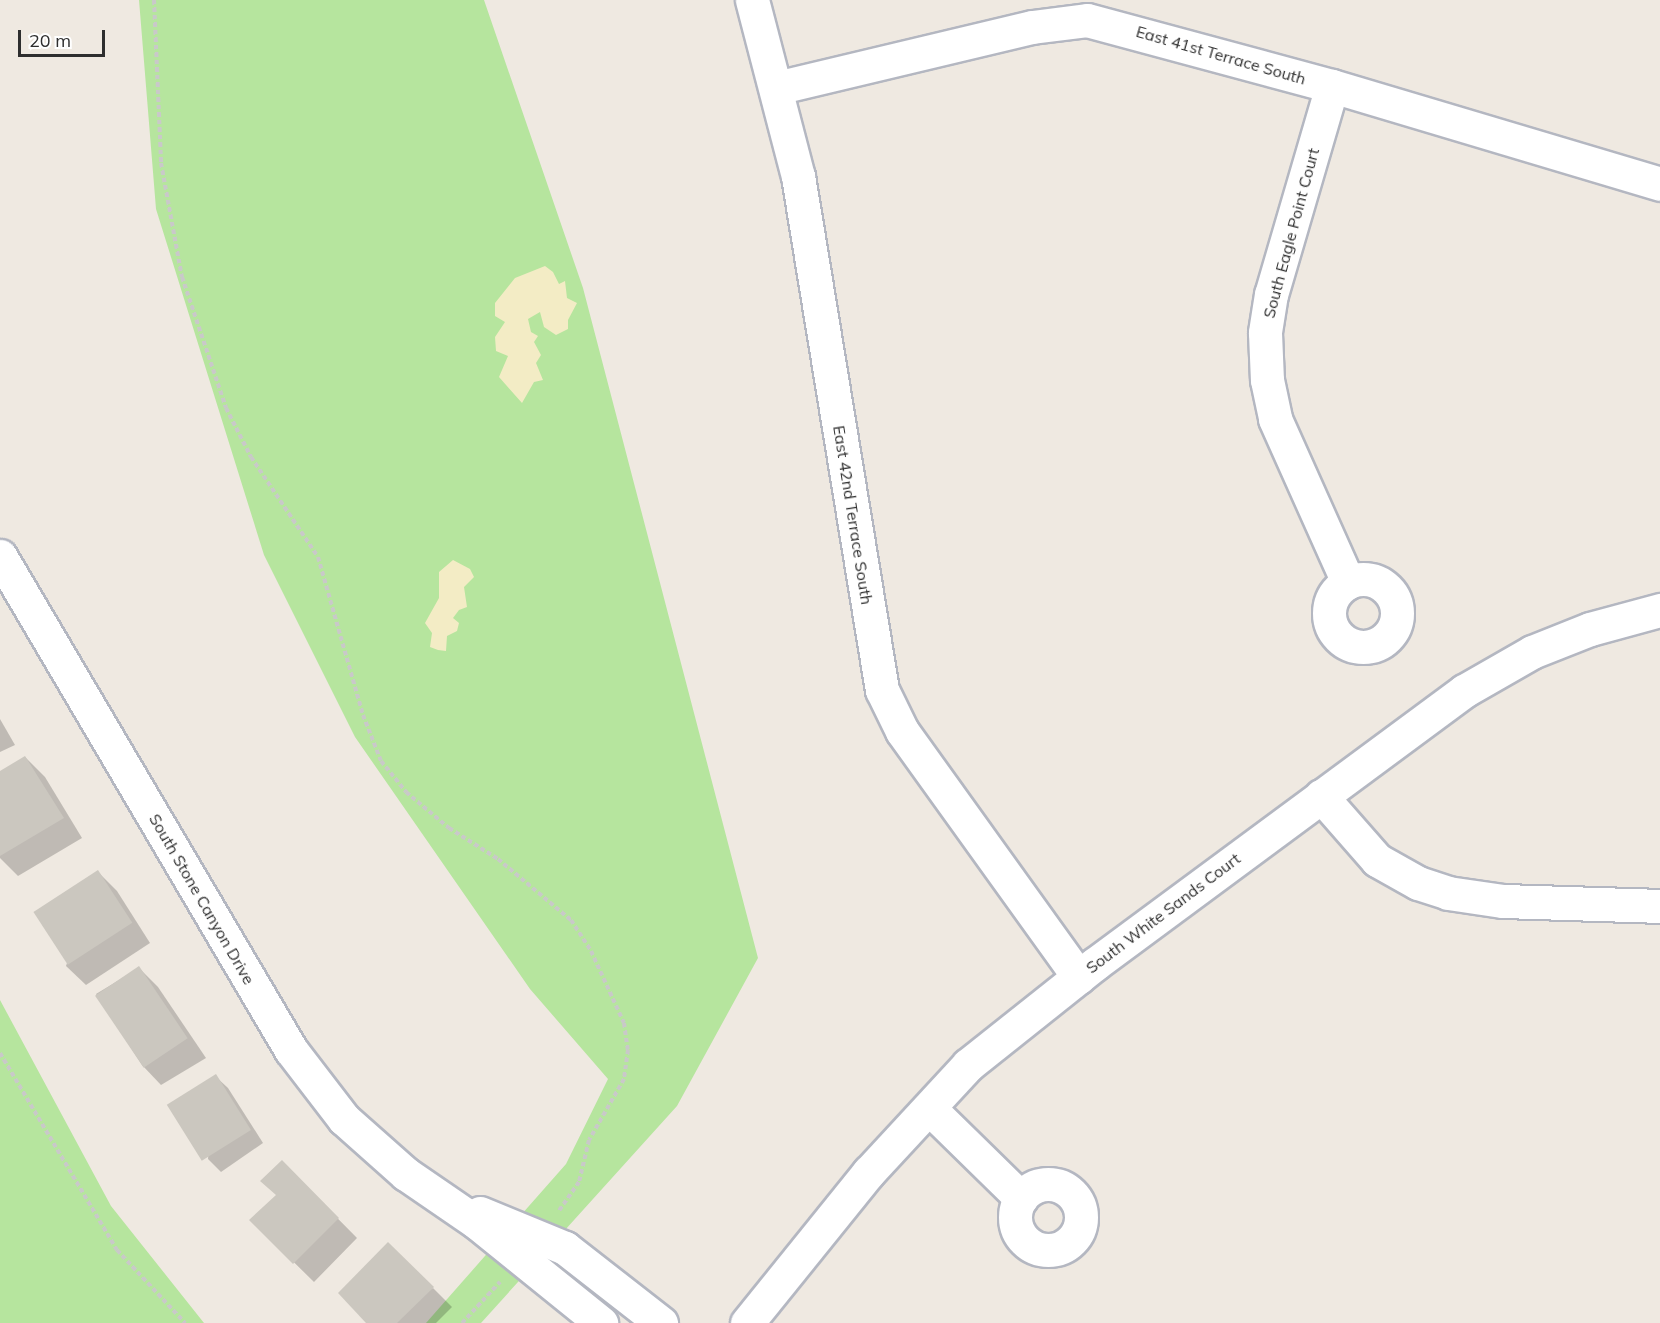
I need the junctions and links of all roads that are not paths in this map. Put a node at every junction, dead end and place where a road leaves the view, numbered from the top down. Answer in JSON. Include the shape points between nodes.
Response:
{"nodes":[{"id":1,"x":752,"y":0,"type":"edge"},
{"id":2,"x":1332,"y":86,"type":"junction"},
{"id":3,"x":776,"y":88,"type":"junction"},
{"id":4,"x":1660,"y":184,"type":"edge"},
{"id":5,"x":0,"y":556,"type":"edge"},
{"id":6,"x":1348,"y":582,"type":"dead end"},
{"id":7,"x":1660,"y":610,"type":"edge"},
{"id":8,"x":1321,"y":796,"type":"junction"},
{"id":9,"x":1660,"y":906,"type":"edge"},
{"id":10,"x":1079,"y":977,"type":"junction"},
{"id":11,"x":929,"y":1108,"type":"junction"},
{"id":12,"x":1022,"y":1198,"type":"dead end"},
{"id":13,"x":449,"y":1204,"type":"junction"},
{"id":14,"x":601,"y":1323,"type":"edge"},
{"id":15,"x":661,"y":1323,"type":"edge"},
{"id":16,"x":747,"y":1323,"type":"edge"}],
"edges":[{"from":1,"to":3,"type":"street","name":"East 42nd Terrace South"},
{"from":2,"to":3,"type":"street","name":"East 41st Terrace South","via":[[1088,20],[1032,27]]},
{"from":2,"to":4,"type":"street","name":"East 41st Terrace South"},
{"from":2,"to":6,"type":"street","name":"South Eagle Point Court","via":[[1271,294],[1265,333],[1267,380],[1275,420]]},
{"from":3,"to":10,"type":"street","name":"East 42nd Terrace South","via":[[798,176],[882,690],[902,731]]},
{"from":5,"to":13,"type":"street","name":"South Stone Canyon Drive","via":[[291,1050],[344,1119],[406,1174]]},
{"from":7,"to":8,"type":"street","name":"South White Sands Court","via":[[1590,629],[1532,651],[1464,691]]},
{"from":8,"to":9,"type":"street","via":[[1377,860],[1418,884],[1503,901]]},
{"from":8,"to":10,"type":"street","name":"South White Sands Court"},
{"from":10,"to":11,"type":"street","name":"South White Sands Court","via":[[968,1065]]},
{"from":11,"to":12,"type":"street"},
{"from":11,"to":16,"type":"street","name":"South White Sands Court","via":[[869,1172]]},
{"from":13,"to":14,"type":"street","name":"South Stone Canyon Drive"},
{"from":13,"to":15,"type":"street","name":"South Stone Canyon Drive","via":[[502,1219],[565,1248]]}]}
